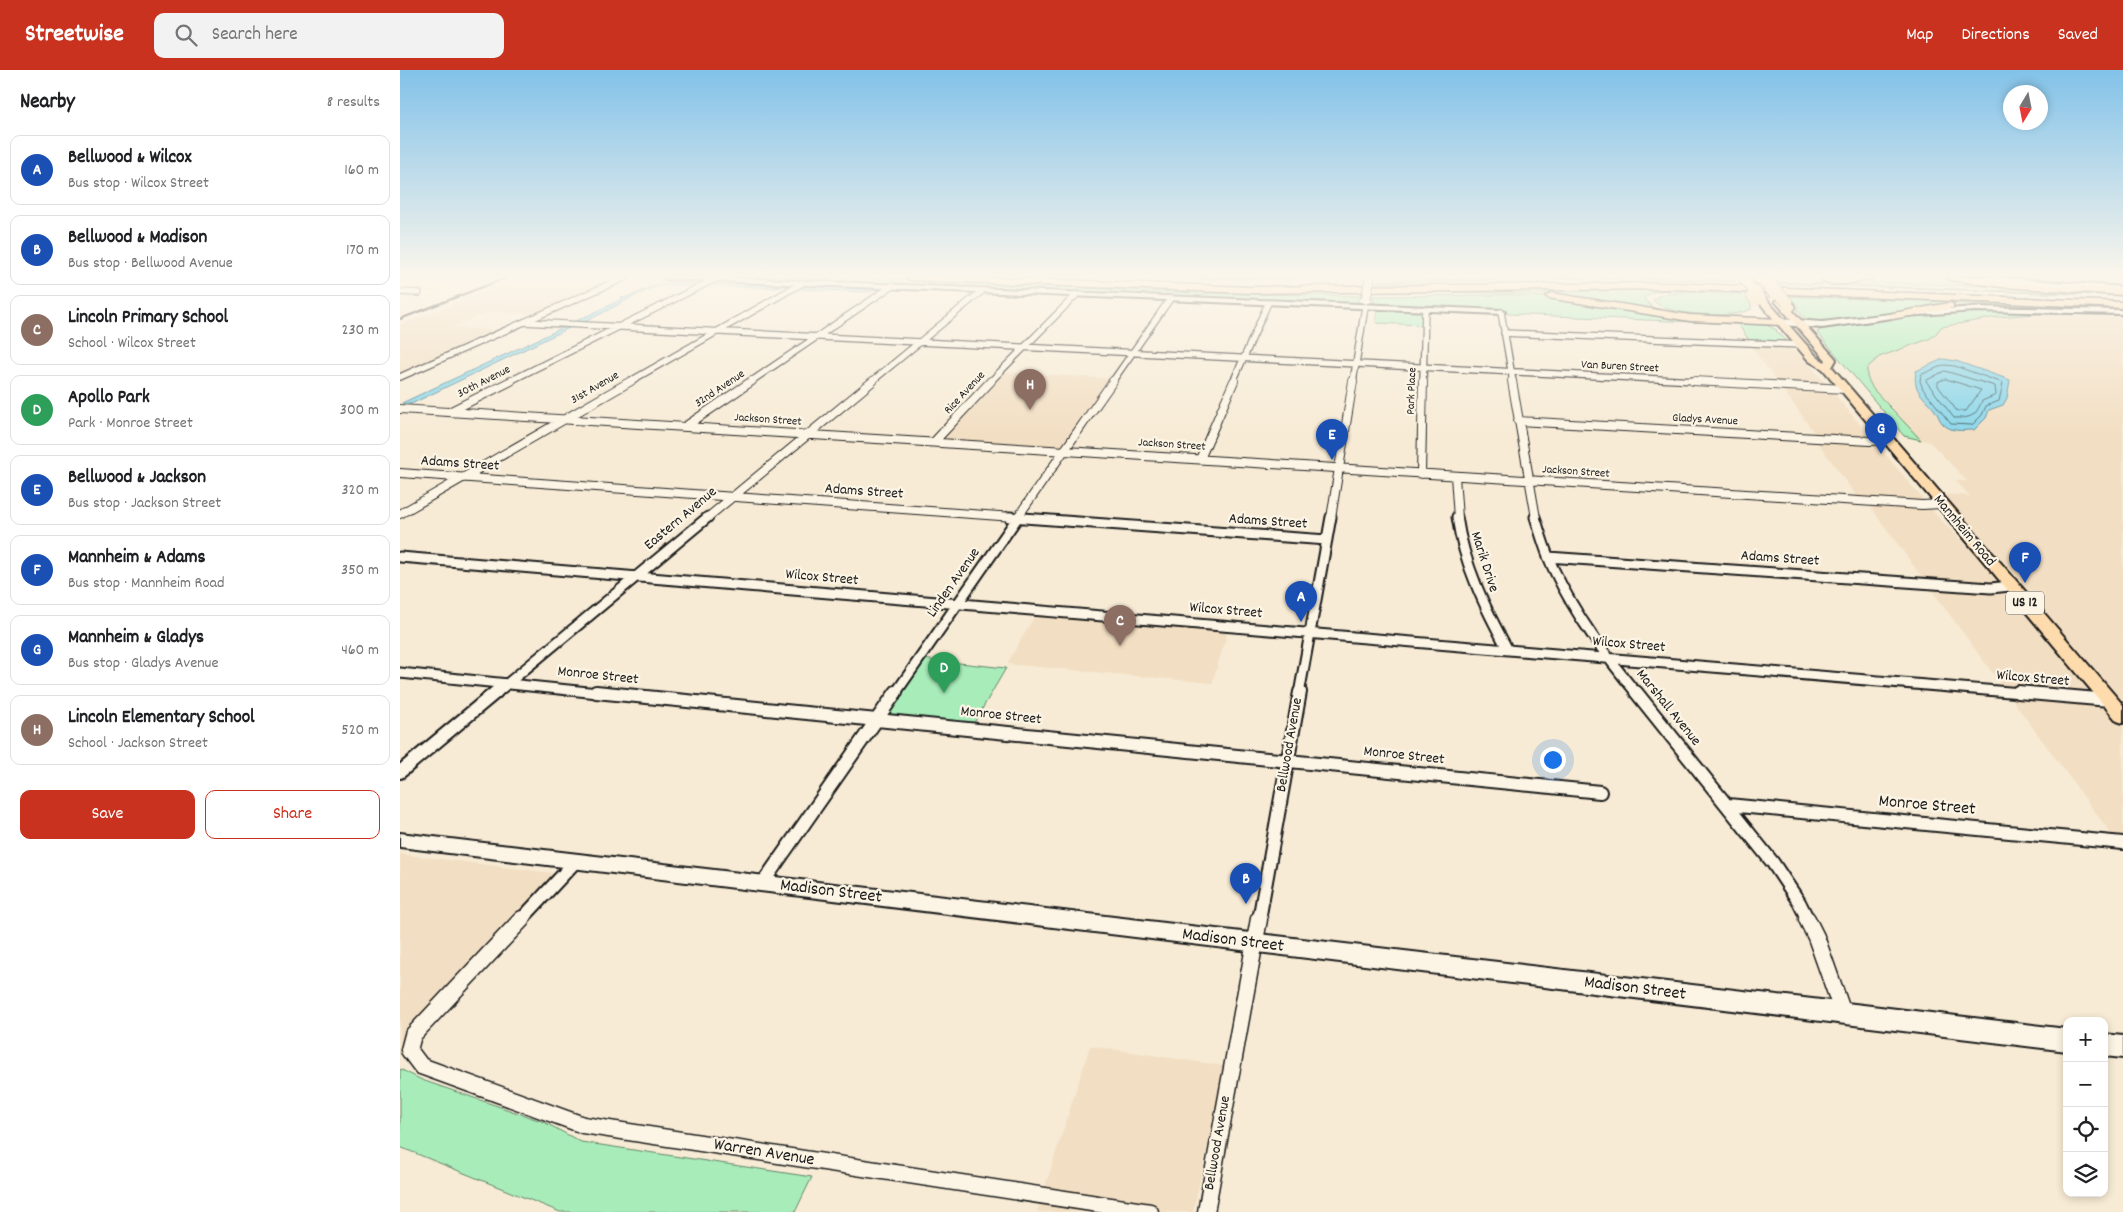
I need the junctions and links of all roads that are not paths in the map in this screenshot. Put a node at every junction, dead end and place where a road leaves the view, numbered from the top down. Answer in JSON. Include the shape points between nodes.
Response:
{"nodes":[{"id":1,"x":505,"y":330,"type":"edge"},
{"id":2,"x":612,"y":330,"type":"edge"},
{"id":3,"x":683,"y":330,"type":"edge"},
{"id":4,"x":719,"y":330,"type":"edge"},
{"id":5,"x":827,"y":330,"type":"edge"},
{"id":6,"x":934,"y":330,"type":"edge"},
{"id":7,"x":1041,"y":330,"type":"edge"},
{"id":8,"x":1148,"y":330,"type":"edge"},
{"id":9,"x":1255,"y":330,"type":"edge"},
{"id":10,"x":1362,"y":330,"type":"edge"},
{"id":11,"x":1425,"y":330,"type":"edge"},
{"id":12,"x":1788,"y":330,"type":"edge"},
{"id":13,"x":1805,"y":330,"type":"edge"},
{"id":14,"x":716,"y":332,"type":"junction"},
{"id":15,"x":1504,"y":333,"type":"joint"},
{"id":16,"x":816,"y":338,"type":"junction"},
{"id":17,"x":920,"y":342,"type":"junction"},
{"id":18,"x":1801,"y":345,"type":"junction"},
{"id":19,"x":1023,"y":348,"type":"junction"},
{"id":20,"x":1132,"y":353,"type":"junction"},
{"id":21,"x":1242,"y":359,"type":"junction"},
{"id":22,"x":1356,"y":365,"type":"junction"},
{"id":23,"x":1828,"y":366,"type":"junction"},
{"id":24,"x":1424,"y":368,"type":"junction"},
{"id":25,"x":1510,"y":372,"type":"junction"},
{"id":26,"x":400,"y":377,"type":"edge"},
{"id":27,"x":1846,"y":389,"type":"junction"},
{"id":28,"x":400,"y":409,"type":"edge"},
{"id":29,"x":450,"y":412,"type":"junction"},
{"id":30,"x":564,"y":419,"type":"junction"},
{"id":31,"x":1518,"y":421,"type":"junction"},
{"id":32,"x":686,"y":426,"type":"junction"},
{"id":33,"x":808,"y":434,"type":"junction"},
{"id":34,"x":1890,"y":440,"type":"junction"},
{"id":35,"x":934,"y":442,"type":"junction"},
{"id":36,"x":1065,"y":450,"type":"junction"},
{"id":37,"x":1200,"y":458,"type":"junction"},
{"id":38,"x":1338,"y":468,"type":"junction"},
{"id":39,"x":400,"y":473,"type":"edge"},
{"id":40,"x":1421,"y":474,"type":"junction"},
{"id":41,"x":1455,"y":476,"type":"junction"},
{"id":42,"x":462,"y":478,"type":"junction"},
{"id":43,"x":1528,"y":480,"type":"junction"},
{"id":44,"x":732,"y":496,"type":"junction"},
{"id":45,"x":1942,"y":504,"type":"junction"},
{"id":46,"x":400,"y":514,"type":"edge"},
{"id":47,"x":1018,"y":517,"type":"junction"},
{"id":48,"x":1327,"y":540,"type":"junction"},
{"id":49,"x":400,"y":557,"type":"edge"},
{"id":50,"x":1548,"y":557,"type":"junction"},
{"id":51,"x":636,"y":577,"type":"junction"},
{"id":52,"x":2010,"y":586,"type":"junction"},
{"id":53,"x":957,"y":605,"type":"junction"},
{"id":54,"x":1310,"y":633,"type":"junction"},
{"id":55,"x":1508,"y":650,"type":"junction"},
{"id":56,"x":1610,"y":659,"type":"junction"},
{"id":57,"x":400,"y":673,"type":"edge"},
{"id":58,"x":507,"y":683,"type":"junction"},
{"id":59,"x":2109,"y":700,"type":"junction"},
{"id":60,"x":2123,"y":717,"type":"edge"},
{"id":61,"x":876,"y":720,"type":"junction"},
{"id":62,"x":1286,"y":761,"type":"junction"},
{"id":63,"x":400,"y":772,"type":"edge"},
{"id":64,"x":1600,"y":792,"type":"dead end"},
{"id":65,"x":1728,"y":805,"type":"junction"},
{"id":66,"x":400,"y":840,"type":"edge"},
{"id":67,"x":2123,"y":843,"type":"edge"},
{"id":68,"x":575,"y":862,"type":"junction"},
{"id":69,"x":762,"y":884,"type":"junction"},
{"id":70,"x":1255,"y":943,"type":"junction"},
{"id":71,"x":1843,"y":1013,"type":"junction"},
{"id":72,"x":2063,"y":1040,"type":"edge"},
{"id":73,"x":2108,"y":1045,"type":"edge"},
{"id":74,"x":2123,"y":1047,"type":"edge"},
{"id":75,"x":1150,"y":1212,"type":"edge"},
{"id":76,"x":1206,"y":1212,"type":"edge"}],
"edges":[{"from":1,"to":26,"type":"street"},
{"from":2,"to":29,"type":"street","name":"30th Avenue"},
{"from":3,"to":14,"type":"street","name":"Van Buren Street"},
{"from":4,"to":14,"type":"street","name":"31st Avenue"},
{"from":5,"to":16,"type":"street","name":"32nd Avenue"},
{"from":6,"to":17,"type":"street","name":"Eastern Avenue"},
{"from":7,"to":19,"type":"street","name":"Rice Avenue"},
{"from":8,"to":20,"type":"street","name":"Linden Avenue"},
{"from":9,"to":21,"type":"street"},
{"from":10,"to":22,"type":"street","name":"Bellwood Avenue"},
{"from":11,"to":24,"type":"street","name":"Park Place"},
{"from":12,"to":18,"type":"main road","name":"Mannheim Road","number":"US 12"},
{"from":13,"to":23,"type":"main road","name":"Mannheim Road","number":"US 12","via":[[1831,360]]},
{"from":14,"to":16,"type":"street","name":"Van Buren Street"},
{"from":14,"to":30,"type":"street","name":"31st Avenue"},
{"from":15,"to":18,"type":"street"},
{"from":15,"to":25,"type":"street","name":"Marshall Avenue"},
{"from":16,"to":17,"type":"street","name":"Van Buren Street"},
{"from":16,"to":32,"type":"street","name":"32nd Avenue"},
{"from":17,"to":19,"type":"street","name":"Van Buren Street"},
{"from":17,"to":33,"type":"street","name":"Eastern Avenue"},
{"from":18,"to":23,"type":"main road","name":"Mannheim Road","number":"US 12","via":[[1813,359]]},
{"from":19,"to":20,"type":"street","name":"Van Buren Street"},
{"from":19,"to":35,"type":"street","name":"Rice Avenue"},
{"from":20,"to":21,"type":"street","name":"Van Buren Street"},
{"from":20,"to":36,"type":"street","name":"Linden Avenue"},
{"from":21,"to":22,"type":"street","name":"Van Buren Street"},
{"from":21,"to":37,"type":"street"},
{"from":22,"to":24,"type":"street","name":"Van Buren Street"},
{"from":22,"to":38,"type":"street","name":"Bellwood Avenue"},
{"from":23,"to":27,"type":"main road","name":"Mannheim Road","number":"US 12"},
{"from":24,"to":25,"type":"street","name":"Van Buren Street"},
{"from":24,"to":40,"type":"street","name":"Park Place"},
{"from":25,"to":27,"type":"street","name":"Van Buren Street"},
{"from":25,"to":31,"type":"street","name":"Marshall Avenue"},
{"from":27,"to":34,"type":"main road","name":"Mannheim Road","number":"US 12"},
{"from":28,"to":29,"type":"street","name":"Jackson Street"},
{"from":29,"to":30,"type":"street","name":"Jackson Street"},
{"from":30,"to":32,"type":"street","name":"Jackson Street"},
{"from":30,"to":42,"type":"street","name":"31st Avenue"},
{"from":31,"to":34,"type":"street","name":"Gladys Avenue"},
{"from":31,"to":43,"type":"street","name":"Marshall Avenue"},
{"from":32,"to":33,"type":"street","name":"Jackson Street"},
{"from":33,"to":35,"type":"street","name":"Jackson Street"},
{"from":33,"to":44,"type":"street","name":"Eastern Avenue"},
{"from":34,"to":45,"type":"main road","name":"Mannheim Road","number":"US 12"},
{"from":35,"to":36,"type":"street","name":"Jackson Street"},
{"from":36,"to":37,"type":"street","name":"Jackson Street"},
{"from":36,"to":47,"type":"street","name":"Linden Avenue"},
{"from":37,"to":38,"type":"street","name":"Jackson Street"},
{"from":38,"to":40,"type":"street","name":"Jackson Street"},
{"from":38,"to":48,"type":"street","name":"Bellwood Avenue"},
{"from":39,"to":42,"type":"street","name":"Adams Street"},
{"from":40,"to":41,"type":"street","name":"Jackson Street"},
{"from":41,"to":43,"type":"street","name":"Jackson Street"},
{"from":41,"to":55,"type":"street","name":"Marik Drive","via":[[1457,515],[1468,563],[1485,607]]},
{"from":42,"to":44,"type":"street","name":"Adams Street"},
{"from":42,"to":46,"type":"street","name":"31st Avenue"},
{"from":43,"to":45,"type":"street","name":"Jackson Street"},
{"from":43,"to":50,"type":"street","name":"Marshall Avenue","via":[[1534,514]]},
{"from":44,"to":47,"type":"street","name":"Adams Street"},
{"from":44,"to":51,"type":"street","name":"Eastern Avenue"},
{"from":45,"to":52,"type":"main road","name":"Mannheim Road","number":"US 12"},
{"from":47,"to":48,"type":"street","name":"Adams Street"},
{"from":47,"to":53,"type":"street","name":"Linden Avenue"},
{"from":48,"to":54,"type":"street","name":"Bellwood Avenue"},
{"from":49,"to":51,"type":"street","name":"Wilcox Street"},
{"from":50,"to":52,"type":"street","name":"Adams Street","via":[[1991,588]]},
{"from":50,"to":56,"type":"street","name":"Marshall Avenue","via":[[1577,612]]},
{"from":51,"to":53,"type":"street","name":"Wilcox Street"},
{"from":51,"to":58,"type":"street","name":"Eastern Avenue"},
{"from":52,"to":59,"type":"main road","name":"Mannheim Road","number":"US 12"},
{"from":53,"to":54,"type":"street","name":"Wilcox Street"},
{"from":53,"to":61,"type":"street","name":"Linden Avenue"},
{"from":54,"to":55,"type":"street","name":"Wilcox Street"},
{"from":54,"to":62,"type":"street","name":"Bellwood Avenue"},
{"from":55,"to":56,"type":"street","name":"Wilcox Street"},
{"from":56,"to":59,"type":"street","name":"Wilcox Street"},
{"from":56,"to":65,"type":"street","name":"Marshall Avenue"},
{"from":57,"to":58,"type":"street","name":"Monroe Street"},
{"from":58,"to":61,"type":"street","name":"Monroe Street"},
{"from":58,"to":63,"type":"street","name":"Eastern Avenue"},
{"from":59,"to":60,"type":"main road","name":"Mannheim Road","number":"US 12"},
{"from":61,"to":62,"type":"street","name":"Monroe Street"},
{"from":61,"to":69,"type":"street","name":"Linden Avenue"},
{"from":62,"to":64,"type":"street","name":"Monroe Street"},
{"from":62,"to":70,"type":"street","name":"Bellwood Avenue"},
{"from":65,"to":67,"type":"street","name":"Monroe Street"},
{"from":65,"to":71,"type":"street","name":"Marshall Avenue","via":[[1799,902],[1816,937]]},
{"from":66,"to":68,"type":"street","name":"Madison Street"},
{"from":68,"to":69,"type":"street","name":"Madison Street"},
{"from":68,"to":75,"type":"street","name":"Warren Avenue","via":[[413,1035],[409,1050],[421,1066],[583,1125]]},
{"from":69,"to":70,"type":"street","name":"Madison Street"},
{"from":70,"to":71,"type":"street","name":"Madison Street"},
{"from":70,"to":76,"type":"street","name":"Bellwood Avenue"},
{"from":71,"to":72,"type":"street","name":"Madison Street"},
{"from":73,"to":74,"type":"street"}]}
